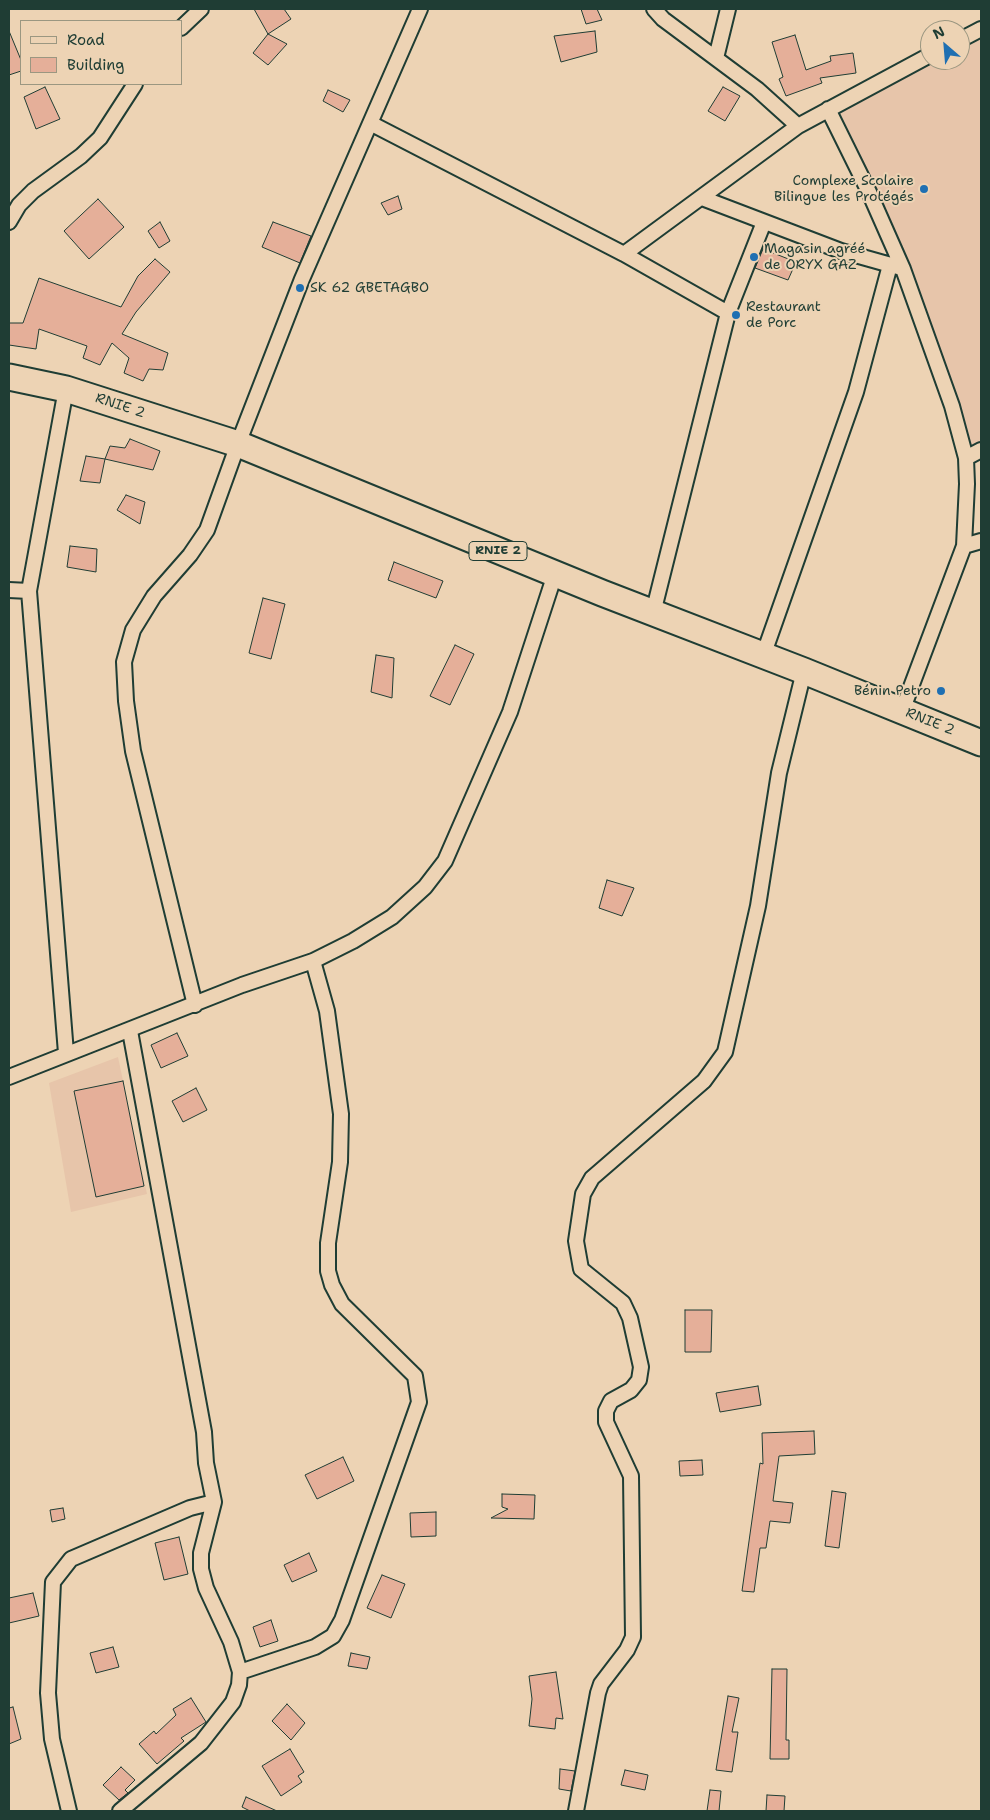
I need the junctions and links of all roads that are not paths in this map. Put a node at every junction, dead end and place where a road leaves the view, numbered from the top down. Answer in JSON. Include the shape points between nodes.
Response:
{"nodes":[{"id":1,"x":201,"y":9,"type":"edge"},
{"id":2,"x":420,"y":9,"type":"edge"},
{"id":3,"x":654,"y":9,"type":"edge"},
{"id":4,"x":728,"y":9,"type":"edge"},
{"id":5,"x":182,"y":27,"type":"edge"},
{"id":6,"x":716,"y":58,"type":"junction"},
{"id":7,"x":920,"y":61,"type":"edge"},
{"id":8,"x":134,"y":85,"type":"edge"},
{"id":9,"x":828,"y":109,"type":"junction"},
{"id":10,"x":372,"y":124,"type":"junction"},
{"id":11,"x":798,"y":126,"type":"junction"},
{"id":12,"x":702,"y":198,"type":"junction"},
{"id":13,"x":9,"y":222,"type":"edge"},
{"id":14,"x":764,"y":222,"type":"junction"},
{"id":15,"x":624,"y":254,"type":"junction"},
{"id":16,"x":897,"y":267,"type":"junction"},
{"id":17,"x":728,"y":313,"type":"junction"},
{"id":18,"x":9,"y":377,"type":"edge"},
{"id":19,"x":66,"y":389,"type":"junction"},
{"id":20,"x":238,"y":444,"type":"junction"},
{"id":21,"x":981,"y":450,"type":"edge"},
{"id":22,"x":966,"y":458,"type":"junction"},
{"id":23,"x":981,"y":541,"type":"edge"},
{"id":24,"x":964,"y":546,"type":"junction"},
{"id":25,"x":554,"y":574,"type":"junction"},
{"id":26,"x":9,"y":590,"type":"edge"},
{"id":27,"x":29,"y":591,"type":"junction"},
{"id":28,"x":653,"y":613,"type":"junction"},
{"id":29,"x":763,"y":656,"type":"junction"},
{"id":30,"x":804,"y":671,"type":"junction"},
{"id":31,"x":902,"y":711,"type":"junction"},
{"id":32,"x":981,"y":743,"type":"edge"},
{"id":33,"x":312,"y":961,"type":"junction"},
{"id":34,"x":195,"y":1005,"type":"junction"},
{"id":35,"x":130,"y":1031,"type":"junction"},
{"id":36,"x":66,"y":1053,"type":"junction"},
{"id":37,"x":9,"y":1077,"type":"edge"},
{"id":38,"x":214,"y":1502,"type":"junction"},
{"id":39,"x":240,"y":1672,"type":"junction"},
{"id":40,"x":69,"y":1811,"type":"edge"},
{"id":41,"x":120,"y":1811,"type":"edge"},
{"id":42,"x":576,"y":1811,"type":"edge"}],
"edges":[{"from":1,"to":5,"type":"street"},
{"from":2,"to":10,"type":"street"},
{"from":3,"to":6,"type":"street"},
{"from":4,"to":6,"type":"street"},
{"from":6,"to":11,"type":"street"},
{"from":7,"to":9,"type":"street"},
{"from":8,"to":13,"type":"street","via":[[100,138],[33,191]]},
{"from":9,"to":11,"type":"street"},
{"from":9,"to":16,"type":"street","via":[[881,216]]},
{"from":10,"to":15,"type":"street"},
{"from":10,"to":20,"type":"street","via":[[302,279]]},
{"from":11,"to":12,"type":"street"},
{"from":12,"to":14,"type":"street"},
{"from":12,"to":15,"type":"street"},
{"from":14,"to":16,"type":"street","via":[[841,251]]},
{"from":14,"to":17,"type":"street"},
{"from":15,"to":17,"type":"street"},
{"from":16,"to":22,"type":"street","via":[[952,406]]},
{"from":16,"to":29,"type":"street"},
{"from":17,"to":28,"type":"street"},
{"from":18,"to":19,"type":"highway","name":"RNIE 2","number":"RNIE 2"},
{"from":19,"to":20,"type":"highway","name":"RNIE 2","number":"RNIE 2"},
{"from":19,"to":27,"type":"street"},
{"from":20,"to":25,"type":"highway","name":"RNIE 2","number":"RNIE 2"},
{"from":20,"to":34,"type":"street","via":[[207,530],[154,596],[133,630],[124,662],[134,751]]},
{"from":21,"to":22,"type":"street"},
{"from":22,"to":24,"type":"street"},
{"from":23,"to":24,"type":"street"},
{"from":24,"to":31,"type":"street"},
{"from":25,"to":28,"type":"highway","name":"RNIE 2","number":"RNIE 2"},
{"from":25,"to":33,"type":"street","via":[[510,712],[445,861],[424,887],[392,917]]},
{"from":26,"to":27,"type":"street"},
{"from":27,"to":36,"type":"street"},
{"from":28,"to":29,"type":"highway","name":"RNIE 2","number":"RNIE 2"},
{"from":29,"to":30,"type":"highway","name":"RNIE 2","number":"RNIE 2"},
{"from":30,"to":31,"type":"highway","name":"RNIE 2","number":"RNIE 2"},
{"from":30,"to":42,"type":"street","via":[[783,756],[758,906],[725,1052],[704,1081],[592,1178],[583,1194],[576,1241],[581,1269],[623,1304],[630,1318],[641,1367],[639,1380],[631,1390],[611,1401],[606,1411],[606,1422],[631,1476],[633,1637],[598,1693]]},
{"from":31,"to":32,"type":"highway","name":"RNIE 2","number":"RNIE 2"},
{"from":33,"to":34,"type":"street"},
{"from":33,"to":39,"type":"street","via":[[327,1011],[341,1114],[340,1162],[328,1243],[328,1271],[342,1304],[415,1376],[419,1402],[342,1620],[333,1636],[316,1647]]},
{"from":34,"to":35,"type":"street"},
{"from":35,"to":36,"type":"street"},
{"from":35,"to":38,"type":"street"},
{"from":36,"to":37,"type":"street"},
{"from":38,"to":39,"type":"street","via":[[201,1553],[201,1569],[206,1588],[232,1642]]},
{"from":38,"to":40,"type":"street","via":[[190,1508],[71,1560],[53,1582],[48,1693],[52,1740]]},
{"from":39,"to":41,"type":"street","via":[[233,1702],[201,1743]]}]}
